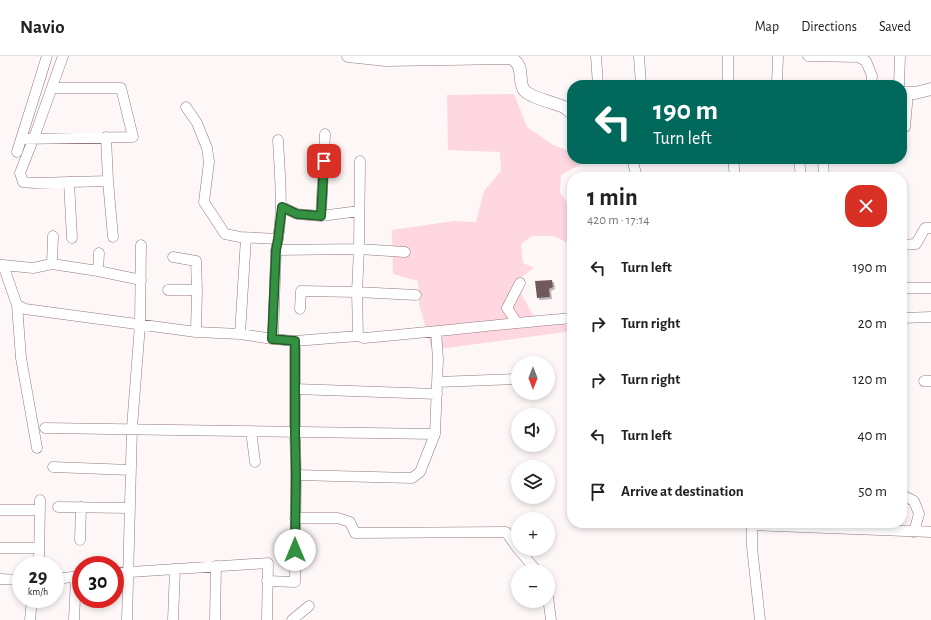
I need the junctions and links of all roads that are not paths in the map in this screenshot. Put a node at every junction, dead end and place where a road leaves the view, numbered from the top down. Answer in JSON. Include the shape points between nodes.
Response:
{"nodes":[{"id":1,"x":47,"y":56,"type":"edge"},
{"id":2,"x":63,"y":56,"type":"edge"},
{"id":3,"x":348,"y":56,"type":"edge"},
{"id":4,"x":596,"y":56,"type":"edge"},
{"id":5,"x":639,"y":56,"type":"edge"},
{"id":6,"x":728,"y":56,"type":"edge"},
{"id":7,"x":778,"y":56,"type":"edge"},
{"id":8,"x":808,"y":56,"type":"edge"},
{"id":9,"x":900,"y":56,"type":"edge"},
{"id":10,"x":417,"y":58,"type":"edge"},
{"id":11,"x":515,"y":58,"type":"edge"},
{"id":12,"x":598,"y":80,"type":"edge"},
{"id":13,"x":641,"y":80,"type":"edge"},
{"id":14,"x":728,"y":80,"type":"edge"},
{"id":15,"x":777,"y":80,"type":"edge"},
{"id":16,"x":872,"y":80,"type":"edge"},
{"id":17,"x":902,"y":80,"type":"edge"},
{"id":18,"x":52,"y":88,"type":"junction"},
{"id":19,"x":931,"y":89,"type":"edge"},
{"id":20,"x":907,"y":91,"type":"edge"},
{"id":21,"x":186,"y":107,"type":"dead end"},
{"id":22,"x":567,"y":109,"type":"edge"},
{"id":23,"x":325,"y":134,"type":"dead end"},
{"id":24,"x":106,"y":137,"type":"junction"},
{"id":25,"x":34,"y":138,"type":"junction"},
{"id":26,"x":21,"y":139,"type":"junction"},
{"id":27,"x":278,"y":140,"type":"dead end"},
{"id":28,"x":17,"y":152,"type":"dead end"},
{"id":29,"x":360,"y":161,"type":"dead end"},
{"id":30,"x":108,"y":181,"type":"junction"},
{"id":31,"x":69,"y":182,"type":"junction"},
{"id":32,"x":282,"y":207,"type":"junction"},
{"id":33,"x":359,"y":211,"type":"junction"},
{"id":34,"x":321,"y":216,"type":"junction"},
{"id":35,"x":931,"y":228,"type":"edge"},
{"id":36,"x":54,"y":236,"type":"dead end"},
{"id":37,"x":113,"y":237,"type":"dead end"},
{"id":38,"x":72,"y":238,"type":"dead end"},
{"id":39,"x":246,"y":238,"type":"junction"},
{"id":40,"x":278,"y":239,"type":"junction"},
{"id":41,"x":141,"y":244,"type":"dead end"},
{"id":42,"x":907,"y":244,"type":"edge"},
{"id":43,"x":359,"y":249,"type":"junction"},
{"id":44,"x":276,"y":250,"type":"junction"},
{"id":45,"x":405,"y":252,"type":"dead end"},
{"id":46,"x":99,"y":253,"type":"dead end"},
{"id":47,"x":174,"y":256,"type":"dead end"},
{"id":48,"x":52,"y":264,"type":"junction"},
{"id":49,"x":1,"y":265,"type":"edge"},
{"id":50,"x":98,"y":271,"type":"junction"},
{"id":51,"x":141,"y":280,"type":"junction"},
{"id":52,"x":520,"y":283,"type":"dead end"},
{"id":53,"x":907,"y":288,"type":"edge"},
{"id":54,"x":931,"y":288,"type":"edge"},
{"id":55,"x":168,"y":290,"type":"dead end"},
{"id":56,"x":197,"y":290,"type":"junction"},
{"id":57,"x":357,"y":292,"type":"junction"},
{"id":58,"x":416,"y":295,"type":"dead end"},
{"id":59,"x":17,"y":305,"type":"junction"},
{"id":60,"x":300,"y":309,"type":"dead end"},
{"id":61,"x":931,"y":317,"type":"edge"},
{"id":62,"x":567,"y":318,"type":"edge"},
{"id":63,"x":907,"y":318,"type":"edge"},
{"id":64,"x":517,"y":323,"type":"junction"},
{"id":65,"x":140,"y":325,"type":"junction"},
{"id":66,"x":196,"y":332,"type":"junction"},
{"id":67,"x":436,"y":332,"type":"junction"},
{"id":68,"x":240,"y":334,"type":"junction"},
{"id":69,"x":358,"y":336,"type":"junction"},
{"id":70,"x":272,"y":339,"type":"junction"},
{"id":71,"x":295,"y":341,"type":"junction"},
{"id":72,"x":511,"y":379,"type":"edge"},
{"id":73,"x":437,"y":382,"type":"junction"},
{"id":74,"x":295,"y":389,"type":"junction"},
{"id":75,"x":437,"y":394,"type":"junction"},
{"id":76,"x":45,"y":428,"type":"dead end"},
{"id":77,"x":132,"y":430,"type":"junction"},
{"id":78,"x":251,"y":431,"type":"junction"},
{"id":79,"x":295,"y":432,"type":"junction"},
{"id":80,"x":435,"y":434,"type":"junction"},
{"id":81,"x":37,"y":448,"type":"dead end"},
{"id":82,"x":255,"y":462,"type":"dead end"},
{"id":83,"x":53,"y":467,"type":"dead end"},
{"id":84,"x":131,"y":470,"type":"junction"},
{"id":85,"x":296,"y":475,"type":"junction"},
{"id":86,"x":907,"y":498,"type":"edge"},
{"id":87,"x":40,"y":500,"type":"dead end"},
{"id":88,"x":58,"y":507,"type":"dead end"},
{"id":89,"x":81,"y":507,"type":"junction"},
{"id":90,"x":129,"y":508,"type":"junction"},
{"id":91,"x":0,"y":510,"type":"edge"},
{"id":92,"x":40,"y":510,"type":"junction"},
{"id":93,"x":295,"y":518,"type":"junction"},
{"id":94,"x":752,"y":528,"type":"edge"},
{"id":95,"x":833,"y":528,"type":"edge"},
{"id":96,"x":914,"y":532,"type":"junction"},
{"id":97,"x":931,"y":532,"type":"edge"},
{"id":98,"x":80,"y":540,"type":"dead end"},
{"id":99,"x":0,"y":548,"type":"edge"},
{"id":100,"x":39,"y":548,"type":"junction"},
{"id":101,"x":39,"y":556,"type":"edge"},
{"id":102,"x":531,"y":564,"type":"edge"},
{"id":103,"x":216,"y":566,"type":"junction"},
{"id":104,"x":175,"y":568,"type":"junction"},
{"id":105,"x":124,"y":571,"type":"edge"},
{"id":106,"x":128,"y":571,"type":"junction"},
{"id":107,"x":0,"y":579,"type":"edge"},
{"id":108,"x":12,"y":580,"type":"edge"},
{"id":109,"x":267,"y":581,"type":"junction"},
{"id":110,"x":309,"y":606,"type":"dead end"},
{"id":111,"x":31,"y":608,"type":"edge"},
{"id":112,"x":75,"y":608,"type":"edge"},
{"id":113,"x":549,"y":608,"type":"edge"},
{"id":114,"x":30,"y":620,"type":"edge"},
{"id":115,"x":74,"y":620,"type":"edge"},
{"id":116,"x":126,"y":620,"type":"edge"},
{"id":117,"x":173,"y":620,"type":"edge"},
{"id":118,"x":215,"y":620,"type":"edge"},
{"id":119,"x":266,"y":620,"type":"edge"},
{"id":120,"x":292,"y":620,"type":"edge"},
{"id":121,"x":551,"y":620,"type":"edge"},
{"id":122,"x":760,"y":620,"type":"edge"}],
"edges":[{"from":1,"to":26,"type":"street"},
{"from":2,"to":18,"type":"street"},
{"from":3,"to":10,"type":"main road","via":[[386,60]]},
{"from":4,"to":12,"type":"street"},
{"from":5,"to":13,"type":"street"},
{"from":6,"to":14,"type":"street"},
{"from":7,"to":15,"type":"street"},
{"from":8,"to":16,"type":"street","via":[[858,57],[866,61]]},
{"from":9,"to":17,"type":"street"},
{"from":10,"to":11,"type":"main road"},
{"from":11,"to":22,"type":"main road","via":[[525,92]]},
{"from":18,"to":24,"type":"street","via":[[121,88],[133,137]]},
{"from":18,"to":25,"type":"street"},
{"from":19,"to":20,"type":"main road","via":[[915,93]]},
{"from":21,"to":39,"type":"street","via":[[197,122],[207,148],[209,162],[204,202],[225,234]]},
{"from":23,"to":34,"type":"street"},
{"from":24,"to":25,"type":"street"},
{"from":24,"to":30,"type":"street"},
{"from":25,"to":26,"type":"street"},
{"from":25,"to":31,"type":"street","via":[[20,173],[23,182]]},
{"from":26,"to":28,"type":"street"},
{"from":27,"to":32,"type":"street"},
{"from":29,"to":33,"type":"street"},
{"from":30,"to":31,"type":"street"},
{"from":30,"to":37,"type":"street"},
{"from":31,"to":38,"type":"street"},
{"from":32,"to":34,"type":"street","via":[[297,214]]},
{"from":32,"to":40,"type":"street"},
{"from":33,"to":34,"type":"street"},
{"from":33,"to":43,"type":"street"},
{"from":35,"to":42,"type":"street","via":[[925,228],[916,244]]},
{"from":36,"to":48,"type":"street"},
{"from":39,"to":40,"type":"street"},
{"from":39,"to":68,"type":"street"},
{"from":40,"to":44,"type":"street"},
{"from":41,"to":51,"type":"street"},
{"from":43,"to":44,"type":"street"},
{"from":43,"to":45,"type":"street"},
{"from":43,"to":57,"type":"street"},
{"from":44,"to":70,"type":"street"},
{"from":46,"to":50,"type":"street"},
{"from":47,"to":56,"type":"street","via":[[196,261]]},
{"from":48,"to":49,"type":"street","via":[[33,268]]},
{"from":48,"to":50,"type":"street"},
{"from":49,"to":59,"type":"street"},
{"from":50,"to":51,"type":"street"},
{"from":51,"to":65,"type":"street"},
{"from":52,"to":64,"type":"street","via":[[507,308]]},
{"from":53,"to":54,"type":"street"},
{"from":55,"to":56,"type":"street"},
{"from":56,"to":66,"type":"street"},
{"from":57,"to":58,"type":"street"},
{"from":57,"to":60,"type":"street","via":[[301,291]]},
{"from":57,"to":69,"type":"street"},
{"from":59,"to":65,"type":"street","via":[[25,309]]},
{"from":59,"to":81,"type":"street","via":[[21,358]]},
{"from":61,"to":63,"type":"street"},
{"from":62,"to":64,"type":"street"},
{"from":64,"to":67,"type":"street"},
{"from":65,"to":66,"type":"street"},
{"from":65,"to":77,"type":"street"},
{"from":66,"to":68,"type":"street"},
{"from":67,"to":69,"type":"street","via":[[364,338]]},
{"from":67,"to":73,"type":"street"},
{"from":68,"to":70,"type":"street"},
{"from":69,"to":71,"type":"street"},
{"from":70,"to":71,"type":"street"},
{"from":71,"to":74,"type":"street"},
{"from":72,"to":73,"type":"street"},
{"from":73,"to":75,"type":"street"},
{"from":74,"to":75,"type":"street"},
{"from":74,"to":79,"type":"street"},
{"from":75,"to":80,"type":"street"},
{"from":76,"to":77,"type":"street"},
{"from":77,"to":78,"type":"street"},
{"from":77,"to":84,"type":"street"},
{"from":78,"to":79,"type":"street"},
{"from":78,"to":82,"type":"street"},
{"from":79,"to":80,"type":"street"},
{"from":79,"to":85,"type":"street"},
{"from":80,"to":85,"type":"street","via":[[420,472],[412,478]]},
{"from":83,"to":84,"type":"street"},
{"from":84,"to":90,"type":"street"},
{"from":85,"to":93,"type":"street"},
{"from":86,"to":96,"type":"street","via":[[914,501],[918,514]]},
{"from":87,"to":92,"type":"street"},
{"from":88,"to":89,"type":"street"},
{"from":89,"to":90,"type":"street"},
{"from":89,"to":98,"type":"street"},
{"from":90,"to":106,"type":"street"},
{"from":91,"to":92,"type":"street"},
{"from":92,"to":100,"type":"street"},
{"from":93,"to":102,"type":"street","via":[[338,518],[350,522],[355,533],[506,532]]},
{"from":93,"to":109,"type":"street","via":[[295,582]]},
{"from":94,"to":122,"type":"street"},
{"from":95,"to":96,"type":"street"},
{"from":96,"to":97,"type":"street"},
{"from":99,"to":100,"type":"street"},
{"from":100,"to":101,"type":"street"},
{"from":103,"to":104,"type":"street"},
{"from":103,"to":109,"type":"street","via":[[268,563]]},
{"from":103,"to":118,"type":"street"},
{"from":104,"to":106,"type":"street"},
{"from":104,"to":117,"type":"street"},
{"from":105,"to":106,"type":"street"},
{"from":106,"to":116,"type":"street"},
{"from":107,"to":108,"type":"street"},
{"from":109,"to":119,"type":"street"},
{"from":110,"to":120,"type":"street"},
{"from":111,"to":114,"type":"street"},
{"from":112,"to":115,"type":"street"},
{"from":113,"to":121,"type":"street"}]}
